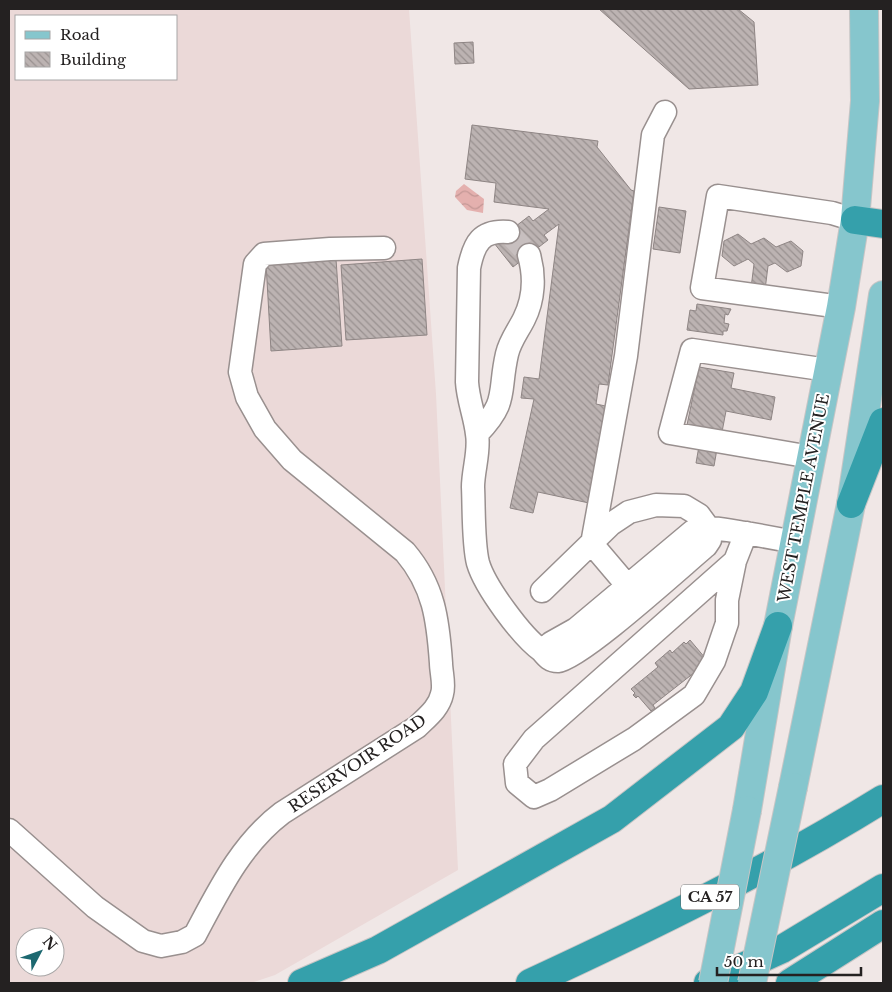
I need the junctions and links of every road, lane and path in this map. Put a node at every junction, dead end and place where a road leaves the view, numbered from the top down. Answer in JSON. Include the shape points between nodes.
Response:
{"nodes":[{"id":1,"x":864,"y":9,"type":"edge"},
{"id":2,"x":665,"y":112,"type":"dead end"},
{"id":3,"x":855,"y":220,"type":"junction"},
{"id":4,"x":883,"y":224,"type":"edge"},
{"id":5,"x":508,"y":232,"type":"dead end"},
{"id":6,"x":384,"y":248,"type":"dead end"},
{"id":7,"x":529,"y":255,"type":"tunnel mouth"},
{"id":8,"x":883,"y":295,"type":"edge"},
{"id":9,"x":841,"y":307,"type":"junction"},
{"id":10,"x":828,"y":370,"type":"junction"},
{"id":11,"x":883,"y":422,"type":"edge"},
{"id":12,"x":477,"y":434,"type":"junction"},
{"id":13,"x":811,"y":457,"type":"junction"},
{"id":14,"x":851,"y":504,"type":"junction"},
{"id":15,"x":710,"y":530,"type":"junction"},
{"id":16,"x":746,"y":533,"type":"junction"},
{"id":17,"x":795,"y":542,"type":"junction"},
{"id":18,"x":592,"y":544,"type":"junction"},
{"id":19,"x":735,"y":561,"type":"junction"},
{"id":20,"x":542,"y":591,"type":"dead end"},
{"id":21,"x":634,"y":594,"type":"junction"},
{"id":22,"x":778,"y":626,"type":"junction"},
{"id":23,"x":883,"y":787,"type":"edge"},
{"id":24,"x":883,"y":799,"type":"edge"},
{"id":25,"x":9,"y":830,"type":"edge"},
{"id":26,"x":815,"y":841,"type":"junction"},
{"id":27,"x":883,"y":888,"type":"edge"},
{"id":28,"x":883,"y":924,"type":"edge"},
{"id":29,"x":302,"y":983,"type":"edge"},
{"id":30,"x":530,"y":983,"type":"edge"},
{"id":31,"x":708,"y":983,"type":"edge"},
{"id":32,"x":713,"y":983,"type":"edge"},
{"id":33,"x":752,"y":983,"type":"edge"},
{"id":34,"x":790,"y":983,"type":"edge"}],
"edges":[{"from":1,"to":3,"type":"main road","name":"WEST TEMPLE AVENUE","via":[[865,101]]},
{"from":2,"to":18,"type":"street","via":[[653,135],[626,356]]},
{"from":3,"to":4,"type":"highway"},
{"from":3,"to":9,"type":"main road","name":"WEST TEMPLE AVENUE"},
{"from":3,"to":9,"type":"street","via":[[832,213],[718,196],[702,288]]},
{"from":5,"to":12,"type":"street","via":[[494,231],[482,237],[472,250],[469,268],[468,400]]},
{"from":6,"to":25,"type":"street","name":"RESERVOIR ROAD","via":[[264,254],[255,264],[240,372],[247,397],[265,429],[292,460],[405,552],[419,568],[431,595],[439,630],[443,693],[434,710],[417,727],[262,828],[243,851],[195,935],[182,942],[161,946],[143,941],[95,907]]},
{"from":7,"to":12,"type":"street","via":[[533,270],[531,300],[507,353],[499,406]]},
{"from":8,"to":14,"type":"main road"},
{"from":9,"to":10,"type":"main road","name":"WEST TEMPLE AVENUE"},
{"from":10,"to":13,"type":"main road","name":"WEST TEMPLE AVENUE"},
{"from":10,"to":13,"type":"street","via":[[692,350],[670,433]]},
{"from":11,"to":14,"type":"highway"},
{"from":12,"to":21,"type":"street","via":[[473,486],[478,561],[488,585],[534,645],[542,651],[551,642]]},
{"from":13,"to":17,"type":"main road","name":"WEST TEMPLE AVENUE"},
{"from":14,"to":33,"type":"main road","bridge":true},
{"from":15,"to":16,"type":"street"},
{"from":15,"to":18,"type":"street","via":[[699,515],[684,506],[656,505],[629,512],[611,524]]},
{"from":15,"to":21,"type":"street","via":[[694,532]]},
{"from":16,"to":17,"type":"street"},
{"from":16,"to":19,"type":"street"},
{"from":17,"to":22,"type":"main road","name":"WEST TEMPLE AVENUE"},
{"from":18,"to":20,"type":"street"},
{"from":18,"to":21,"type":"street"},
{"from":19,"to":19,"type":"street","via":[[534,739],[515,764],[517,783],[534,797],[550,790],[634,740],[694,695],[714,662],[727,623],[727,600]]},
{"from":22,"to":29,"type":"highway","via":[[754,692],[731,727],[612,819],[378,950]]},
{"from":22,"to":32,"type":"main road","name":"WEST TEMPLE AVENUE","bridge":true},
{"from":23,"to":26,"type":"highway"},
{"from":24,"to":26,"type":"highway","number":"CA 57"},
{"from":26,"to":30,"type":"highway","number":"CA 57","via":[[665,920]]},
{"from":27,"to":31,"type":"highway","via":[[782,949]]},
{"from":28,"to":34,"type":"highway"}]}
